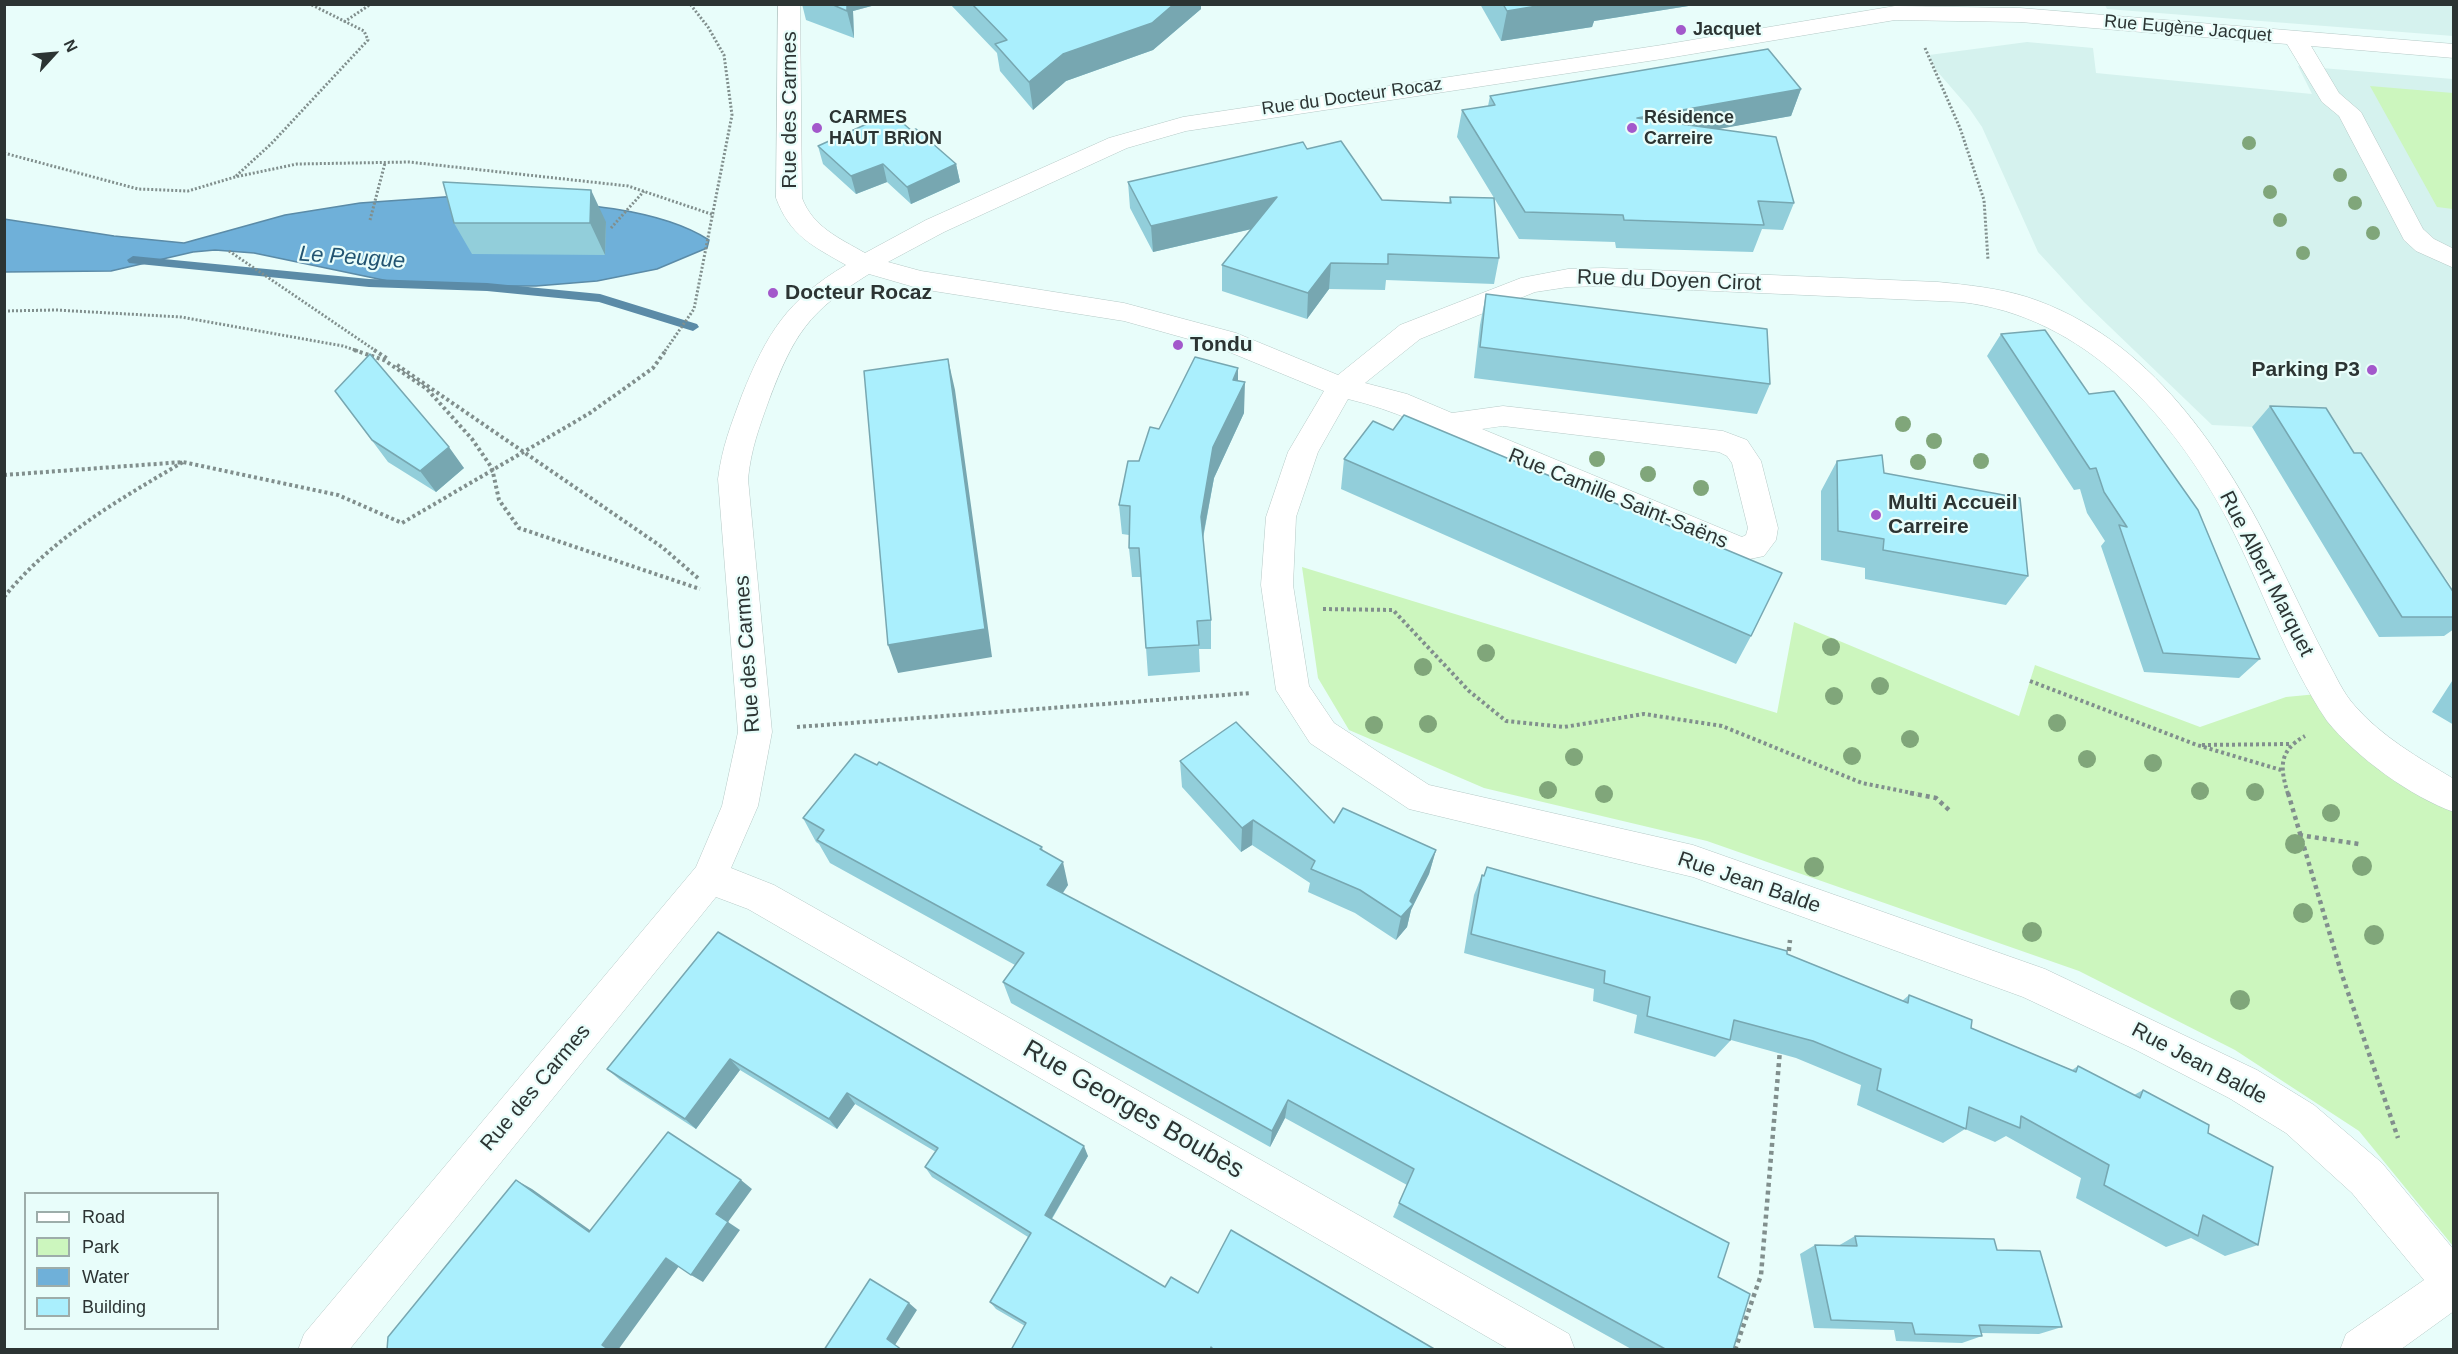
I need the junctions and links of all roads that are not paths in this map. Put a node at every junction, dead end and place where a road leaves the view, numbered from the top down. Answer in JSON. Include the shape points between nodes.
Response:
{"nodes":[{"id":1,"x":789,"y":4,"type":"edge"},
{"id":2,"x":1862,"y":10,"type":"edge"},
{"id":3,"x":2295,"y":38,"type":"junction"},
{"id":4,"x":2453,"y":52,"type":"edge"},
{"id":5,"x":2454,"y":260,"type":"edge"},
{"id":6,"x":864,"y":264,"type":"junction"},
{"id":7,"x":1991,"y":297,"type":"joint"},
{"id":8,"x":1341,"y":387,"type":"junction"},
{"id":9,"x":1450,"y":424,"type":"junction"},
{"id":10,"x":2454,"y":797,"type":"edge"},
{"id":11,"x":710,"y":879,"type":"junction"},
{"id":12,"x":2454,"y":1285,"type":"edge"},
{"id":13,"x":320,"y":1350,"type":"edge"},
{"id":14,"x":1553,"y":1350,"type":"edge"},
{"id":15,"x":2362,"y":1350,"type":"edge"}],
"edges":[{"from":1,"to":6,"type":"street","name":"Rue des Carmes","via":[[789,198],[796,217],[814,235]]},
{"from":2,"to":3,"type":"street","name":"Rue Eugène Jacquet","via":[[2020,15]]},
{"from":2,"to":6,"type":"street","name":"Rue du Docteur Rocaz","via":[[1662,52],[1183,124],[1109,147],[935,225]]},
{"from":3,"to":4,"type":"street","name":"Rue Eugène Jacquet"},
{"from":3,"to":5,"type":"street","via":[[2330,97],[2349,112],[2413,234]]},
{"from":6,"to":8,"type":"street","name":"Rue Camille Saint-Saëns","via":[[921,280],[1124,312],[1226,340]]},
{"from":6,"to":11,"type":"street","name":"Rue des Carmes","via":[[818,297],[791,324],[774,350],[737,446],[733,479],[755,732],[740,806]]},
{"from":7,"to":8,"type":"street","name":"Rue du Doyen Cirot","via":[[1904,290],[1568,278],[1530,284],[1410,332]]},
{"from":7,"to":10,"type":"street","name":"Rue Albert Marquet","via":[[2027,307],[2092,339],[2122,361],[2186,427],[2251,534],[2292,625],[2343,716],[2369,742]]},
{"from":8,"to":9,"type":"street","name":"Rue Camille Saint-Saëns","via":[[1397,401]]},
{"from":8,"to":12,"type":"street","name":"Rue Jean Balde","via":[[1303,452],[1281,517],[1277,585],[1293,690],[1322,733],[1421,798],[1693,861],[2032,982],[2150,1037],[2243,1084],[2300,1119],[2367,1178]]},
{"from":9,"to":9,"type":"street","name":"Rue Camille Saint-Saëns","via":[[1484,444],[1740,549],[1753,549],[1761,540],[1763,528],[1746,461],[1737,448],[1723,442],[1503,416]]},
{"from":11,"to":13,"type":"street","name":"Rue des Carmes"},
{"from":11,"to":14,"type":"street","name":"Rue Georges Boubès","via":[[761,897]]},
{"from":12,"to":15,"type":"street"}]}
